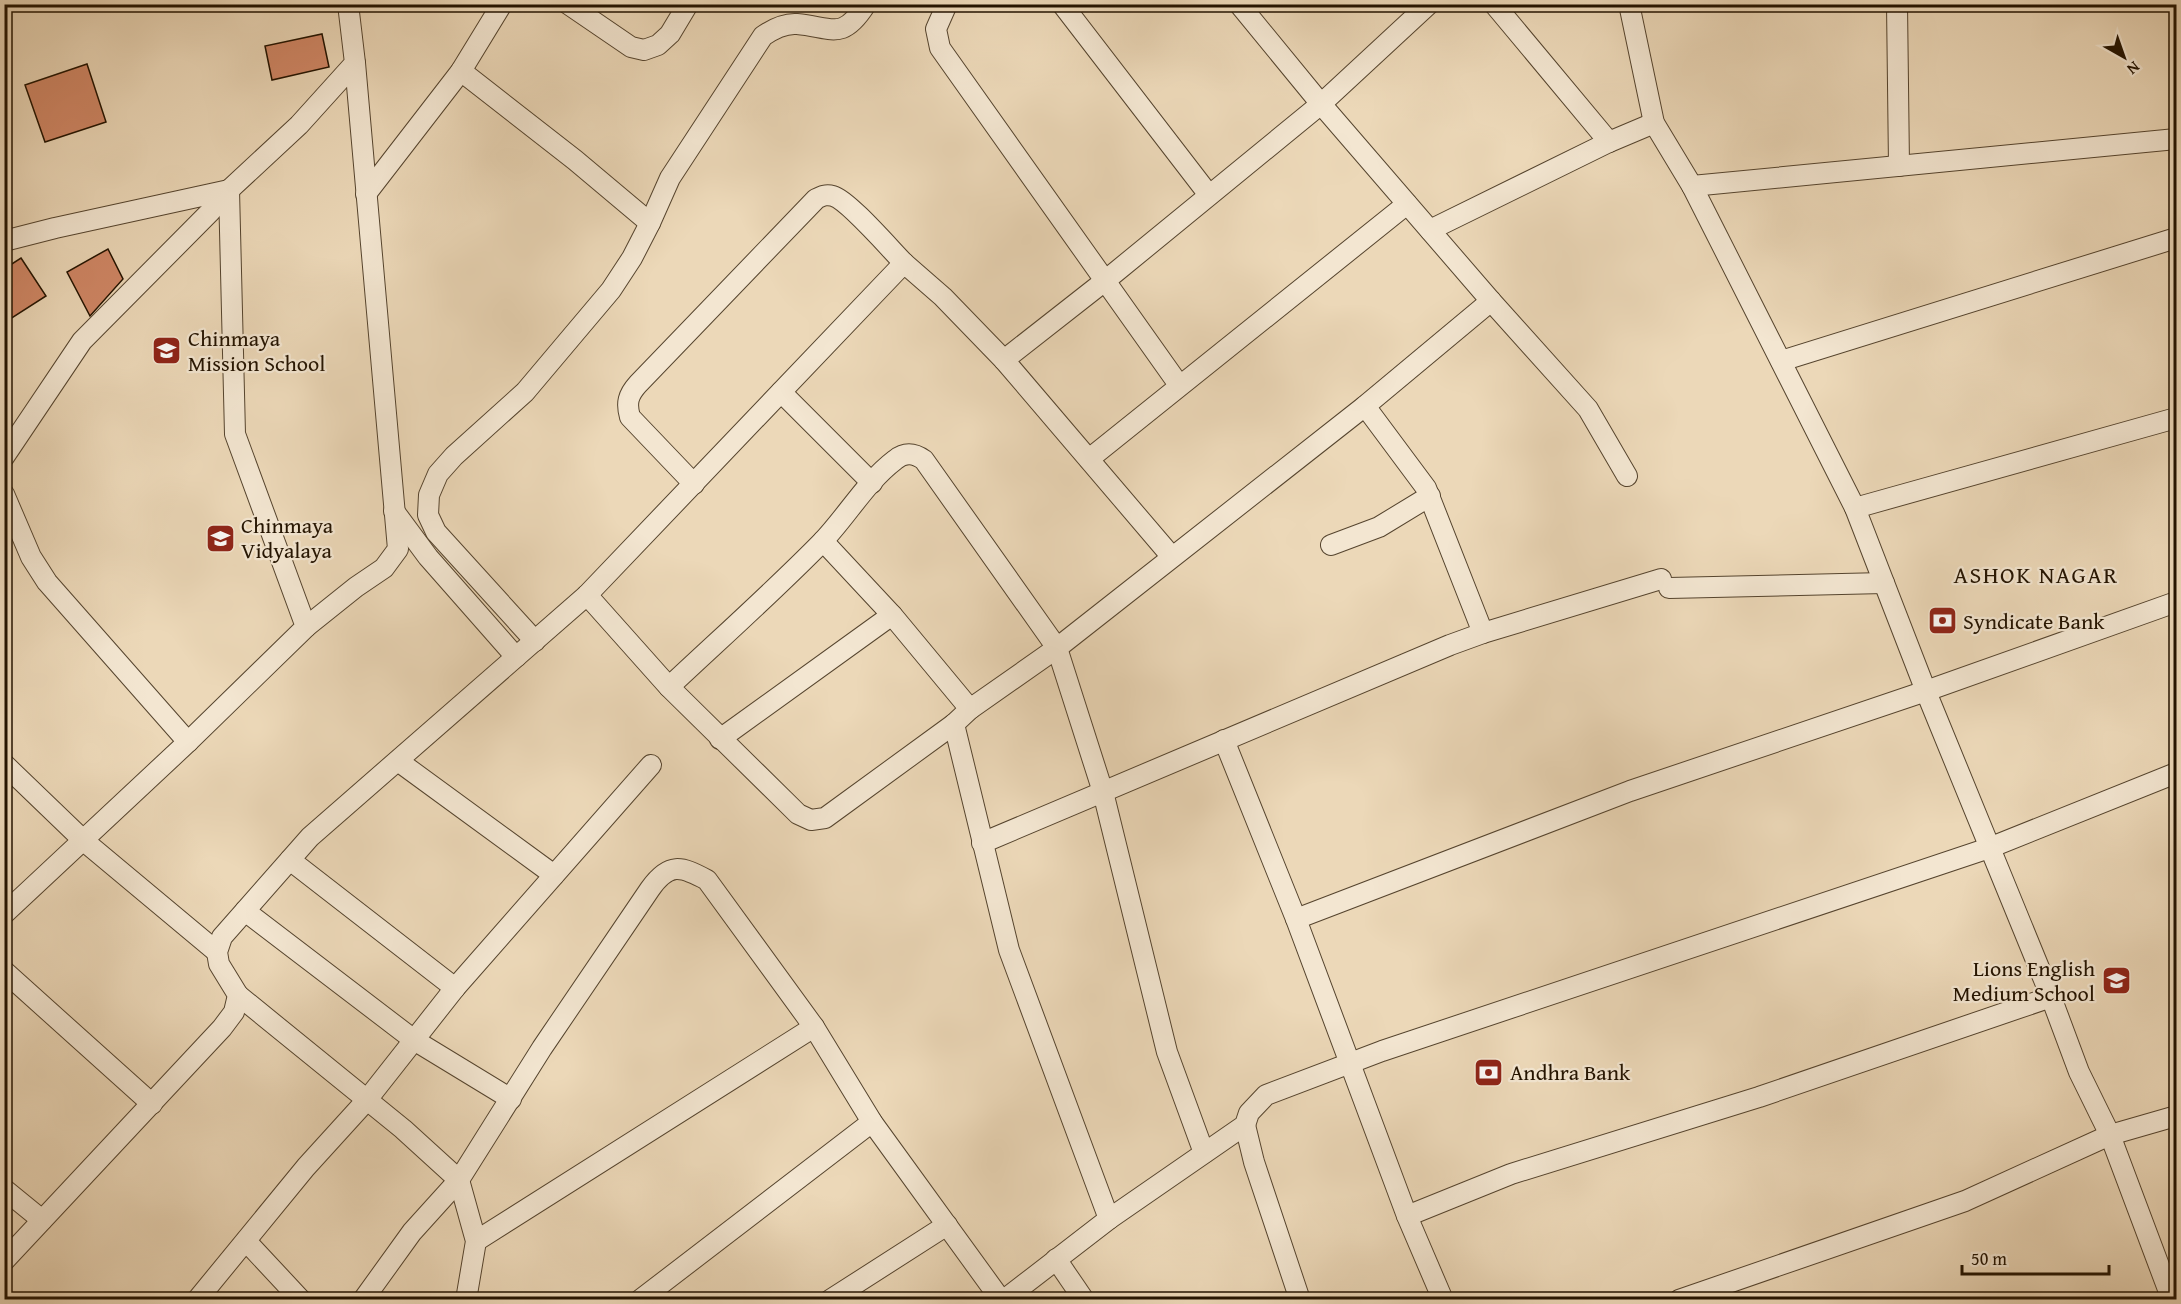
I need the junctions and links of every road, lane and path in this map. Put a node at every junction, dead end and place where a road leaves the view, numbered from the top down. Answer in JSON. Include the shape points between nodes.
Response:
{"nodes":[{"id":1,"x":348,"y":4,"type":"edge"},
{"id":2,"x":502,"y":4,"type":"edge"},
{"id":3,"x":568,"y":4,"type":"edge"},
{"id":4,"x":688,"y":4,"type":"edge"},
{"id":5,"x":866,"y":4,"type":"edge"},
{"id":6,"x":947,"y":4,"type":"edge"},
{"id":7,"x":1062,"y":4,"type":"edge"},
{"id":8,"x":1239,"y":4,"type":"edge"},
{"id":9,"x":1429,"y":4,"type":"edge"},
{"id":10,"x":1494,"y":4,"type":"edge"},
{"id":11,"x":1629,"y":4,"type":"edge"},
{"id":12,"x":1897,"y":4,"type":"edge"},
{"id":13,"x":355,"y":63,"type":"junction"},
{"id":14,"x":461,"y":71,"type":"junction"},
{"id":15,"x":1321,"y":104,"type":"junction"},
{"id":16,"x":1654,"y":123,"type":"junction"},
{"id":17,"x":2176,"y":139,"type":"edge"},
{"id":18,"x":1609,"y":142,"type":"junction"},
{"id":19,"x":1899,"y":166,"type":"junction"},
{"id":20,"x":1692,"y":186,"type":"junction"},
{"id":21,"x":229,"y":190,"type":"junction"},
{"id":22,"x":366,"y":194,"type":"junction"},
{"id":23,"x":1209,"y":195,"type":"junction"},
{"id":24,"x":1407,"y":204,"type":"junction"},
{"id":25,"x":650,"y":223,"type":"junction"},
{"id":26,"x":1430,"y":230,"type":"junction"},
{"id":27,"x":2176,"y":238,"type":"edge"},
{"id":28,"x":4,"y":241,"type":"edge"},
{"id":29,"x":904,"y":263,"type":"junction"},
{"id":30,"x":1106,"y":280,"type":"junction"},
{"id":31,"x":1491,"y":301,"type":"junction"},
{"id":32,"x":1004,"y":360,"type":"junction"},
{"id":33,"x":1781,"y":361,"type":"junction"},
{"id":34,"x":1179,"y":385,"type":"junction"},
{"id":35,"x":781,"y":392,"type":"junction"},
{"id":36,"x":1365,"y":406,"type":"junction"},
{"id":37,"x":2176,"y":418,"type":"edge"},
{"id":38,"x":4,"y":457,"type":"edge"},
{"id":39,"x":1089,"y":459,"type":"junction"},
{"id":40,"x":1627,"y":476,"type":"dead end"},
{"id":41,"x":872,"y":483,"type":"junction"},
{"id":42,"x":694,"y":484,"type":"junction"},
{"id":43,"x":4,"y":494,"type":"edge"},
{"id":44,"x":1430,"y":496,"type":"junction"},
{"id":45,"x":1856,"y":508,"type":"junction"},
{"id":46,"x":394,"y":511,"type":"junction"},
{"id":47,"x":823,"y":541,"type":"junction"},
{"id":48,"x":1331,"y":545,"type":"dead end"},
{"id":49,"x":1172,"y":557,"type":"junction"},
{"id":50,"x":1884,"y":583,"type":"junction"},
{"id":51,"x":587,"y":596,"type":"junction"},
{"id":52,"x":2176,"y":602,"type":"edge"},
{"id":53,"x":892,"y":615,"type":"junction"},
{"id":54,"x":306,"y":627,"type":"junction"},
{"id":55,"x":1483,"y":633,"type":"junction"},
{"id":56,"x":535,"y":641,"type":"junction"},
{"id":57,"x":1057,"y":648,"type":"junction"},
{"id":58,"x":516,"y":657,"type":"junction"},
{"id":59,"x":669,"y":687,"type":"junction"},
{"id":60,"x":1926,"y":691,"type":"junction"},
{"id":61,"x":970,"y":709,"type":"junction"},
{"id":62,"x":954,"y":724,"type":"junction"},
{"id":63,"x":720,"y":739,"type":"junction"},
{"id":64,"x":1224,"y":740,"type":"junction"},
{"id":65,"x":188,"y":742,"type":"junction"},
{"id":66,"x":398,"y":761,"type":"junction"},
{"id":67,"x":4,"y":764,"type":"edge"},
{"id":68,"x":651,"y":765,"type":"dead end"},
{"id":69,"x":2176,"y":773,"type":"edge"},
{"id":70,"x":1103,"y":792,"type":"junction"},
{"id":71,"x":84,"y":841,"type":"junction"},
{"id":72,"x":982,"y":843,"type":"junction"},
{"id":73,"x":1989,"y":848,"type":"junction"},
{"id":74,"x":290,"y":860,"type":"junction"},
{"id":75,"x":554,"y":875,"type":"junction"},
{"id":76,"x":245,"y":911,"type":"junction"},
{"id":77,"x":4,"y":914,"type":"edge"},
{"id":78,"x":1296,"y":919,"type":"junction"},
{"id":79,"x":217,"y":952,"type":"junction"},
{"id":80,"x":4,"y":971,"type":"edge"},
{"id":81,"x":455,"y":988,"type":"junction"},
{"id":82,"x":238,"y":995,"type":"junction"},
{"id":83,"x":2051,"y":997,"type":"junction"},
{"id":84,"x":814,"y":1027,"type":"junction"},
{"id":85,"x":414,"y":1040,"type":"junction"},
{"id":86,"x":1350,"y":1063,"type":"junction"},
{"id":87,"x":511,"y":1099,"type":"junction"},
{"id":88,"x":366,"y":1101,"type":"junction"},
{"id":89,"x":152,"y":1104,"type":"junction"},
{"id":90,"x":2176,"y":1116,"type":"edge"},
{"id":91,"x":872,"y":1122,"type":"junction"},
{"id":92,"x":1245,"y":1125,"type":"junction"},
{"id":93,"x":2110,"y":1135,"type":"junction"},
{"id":94,"x":1204,"y":1153,"type":"junction"},
{"id":95,"x":459,"y":1180,"type":"junction"},
{"id":96,"x":4,"y":1188,"type":"edge"},
{"id":97,"x":1407,"y":1216,"type":"junction"},
{"id":98,"x":1109,"y":1219,"type":"junction"},
{"id":99,"x":42,"y":1221,"type":"junction"},
{"id":100,"x":947,"y":1225,"type":"junction"},
{"id":101,"x":246,"y":1241,"type":"junction"},
{"id":102,"x":476,"y":1241,"type":"junction"},
{"id":103,"x":4,"y":1261,"type":"edge"},
{"id":104,"x":1052,"y":1263,"type":"junction"},
{"id":105,"x":1006,"y":1298,"type":"edge"},
{"id":106,"x":197,"y":1299,"type":"edge"},
{"id":107,"x":302,"y":1299,"type":"edge"},
{"id":108,"x":363,"y":1299,"type":"edge"},
{"id":109,"x":466,"y":1299,"type":"edge"},
{"id":110,"x":640,"y":1299,"type":"edge"},
{"id":111,"x":830,"y":1299,"type":"edge"},
{"id":112,"x":1084,"y":1299,"type":"edge"},
{"id":113,"x":1300,"y":1299,"type":"edge"},
{"id":114,"x":1443,"y":1299,"type":"edge"},
{"id":115,"x":1679,"y":1299,"type":"edge"},
{"id":116,"x":2172,"y":1299,"type":"edge"}],
"edges":[{"from":1,"to":13,"type":"street"},
{"from":2,"to":14,"type":"street"},
{"from":3,"to":4,"type":"street","via":[[631,47],[644,50],[658,45],[670,34]]},
{"from":5,"to":25,"type":"street","via":[[853,22],[838,29],[822,30],[796,23],[776,27],[763,36],[670,178]]},
{"from":6,"to":30,"type":"street","via":[[936,29],[940,48]]},
{"from":7,"to":23,"type":"street"},
{"from":8,"to":15,"type":"street"},
{"from":9,"to":15,"type":"street"},
{"from":10,"to":18,"type":"street"},
{"from":11,"to":16,"type":"street"},
{"from":12,"to":19,"type":"street"},
{"from":13,"to":21,"type":"street","via":[[299,125]]},
{"from":13,"to":22,"type":"street"},
{"from":14,"to":22,"type":"street"},
{"from":14,"to":25,"type":"street"},
{"from":15,"to":23,"type":"street"},
{"from":15,"to":24,"type":"street"},
{"from":16,"to":18,"type":"street"},
{"from":16,"to":20,"type":"street"},
{"from":17,"to":19,"type":"street"},
{"from":18,"to":26,"type":"street"},
{"from":19,"to":20,"type":"street"},
{"from":20,"to":33,"type":"street"},
{"from":21,"to":28,"type":"street"},
{"from":21,"to":38,"type":"street","via":[[82,341]]},
{"from":21,"to":54,"type":"street","via":[[236,434]]},
{"from":22,"to":46,"type":"street"},
{"from":23,"to":30,"type":"street"},
{"from":24,"to":26,"type":"street"},
{"from":24,"to":34,"type":"street"},
{"from":25,"to":56,"type":"street","via":[[611,290],[525,392],[438,474],[429,495],[428,515],[436,532]]},
{"from":26,"to":31,"type":"street"},
{"from":27,"to":33,"type":"street"},
{"from":29,"to":32,"type":"street"},
{"from":29,"to":35,"type":"street"},
{"from":29,"to":42,"type":"street","via":[[836,196],[816,199],[638,384],[629,394],[630,417]]},
{"from":30,"to":32,"type":"street"},
{"from":30,"to":34,"type":"street"},
{"from":31,"to":36,"type":"street"},
{"from":31,"to":40,"type":"street","via":[[1588,409]]},
{"from":32,"to":39,"type":"street"},
{"from":33,"to":45,"type":"street"},
{"from":34,"to":39,"type":"street"},
{"from":35,"to":41,"type":"street"},
{"from":35,"to":42,"type":"street"},
{"from":36,"to":44,"type":"street"},
{"from":36,"to":49,"type":"street"},
{"from":37,"to":45,"type":"street"},
{"from":39,"to":49,"type":"street"},
{"from":41,"to":47,"type":"street"},
{"from":41,"to":57,"type":"street","via":[[906,454],[924,460]]},
{"from":42,"to":51,"type":"street"},
{"from":43,"to":65,"type":"street","via":[[46,582]]},
{"from":44,"to":48,"type":"street","via":[[1379,527]]},
{"from":44,"to":55,"type":"street"},
{"from":45,"to":50,"type":"street"},
{"from":46,"to":54,"type":"street","via":[[398,549],[392,559]]},
{"from":46,"to":58,"type":"street","via":[[428,557]]},
{"from":47,"to":53,"type":"street"},
{"from":47,"to":59,"type":"street"},
{"from":49,"to":57,"type":"street"},
{"from":50,"to":55,"type":"street","via":[[1665,584]]},
{"from":50,"to":60,"type":"street"},
{"from":51,"to":56,"type":"street"},
{"from":51,"to":59,"type":"street"},
{"from":52,"to":60,"type":"street"},
{"from":53,"to":61,"type":"street"},
{"from":53,"to":63,"type":"street"},
{"from":54,"to":65,"type":"street"},
{"from":55,"to":64,"type":"street"},
{"from":56,"to":58,"type":"street"},
{"from":57,"to":61,"type":"street"},
{"from":57,"to":70,"type":"street"},
{"from":58,"to":66,"type":"street"},
{"from":59,"to":63,"type":"street"},
{"from":60,"to":73,"type":"street"},
{"from":60,"to":78,"type":"street","via":[[1630,791]]},
{"from":61,"to":62,"type":"street"},
{"from":62,"to":63,"type":"street","via":[[825,818],[811,820],[798,814]]},
{"from":62,"to":72,"type":"street"},
{"from":64,"to":70,"type":"street"},
{"from":64,"to":78,"type":"street"},
{"from":65,"to":71,"type":"street"},
{"from":66,"to":74,"type":"street","via":[[310,837]]},
{"from":66,"to":75,"type":"street"},
{"from":67,"to":71,"type":"street"},
{"from":68,"to":75,"type":"street"},
{"from":69,"to":73,"type":"street"},
{"from":70,"to":72,"type":"street"},
{"from":70,"to":94,"type":"street","via":[[1167,1052]]},
{"from":71,"to":77,"type":"street"},
{"from":71,"to":79,"type":"street"},
{"from":72,"to":98,"type":"street","via":[[1009,950]]},
{"from":73,"to":83,"type":"street"},
{"from":73,"to":86,"type":"street"},
{"from":74,"to":76,"type":"street"},
{"from":74,"to":81,"type":"street"},
{"from":75,"to":81,"type":"street"},
{"from":76,"to":79,"type":"street","via":[[222,937]]},
{"from":76,"to":85,"type":"street"},
{"from":78,"to":86,"type":"street"},
{"from":79,"to":82,"type":"street","via":[[219,964]]},
{"from":80,"to":89,"type":"street"},
{"from":81,"to":85,"type":"street"},
{"from":82,"to":88,"type":"street"},
{"from":82,"to":89,"type":"street","via":[[234,1012],[222,1028]]},
{"from":83,"to":93,"type":"street","via":[[2079,1072]]},
{"from":83,"to":97,"type":"street","via":[[1759,1098],[1511,1174]]},
{"from":84,"to":87,"type":"street","via":[[707,880],[677,868],[655,881]]},
{"from":84,"to":91,"type":"street"},
{"from":84,"to":102,"type":"street"},
{"from":85,"to":87,"type":"street"},
{"from":85,"to":88,"type":"street"},
{"from":86,"to":92,"type":"street","via":[[1266,1095],[1249,1113]]},
{"from":86,"to":97,"type":"street"},
{"from":87,"to":95,"type":"street"},
{"from":88,"to":95,"type":"street"},
{"from":88,"to":101,"type":"street"},
{"from":89,"to":99,"type":"street"},
{"from":90,"to":93,"type":"street"},
{"from":91,"to":100,"type":"street"},
{"from":91,"to":110,"type":"street"},
{"from":92,"to":94,"type":"street"},
{"from":92,"to":113,"type":"street"},
{"from":93,"to":115,"type":"street","via":[[1965,1201]]},
{"from":93,"to":116,"type":"street"},
{"from":94,"to":98,"type":"street"},
{"from":95,"to":102,"type":"street"},
{"from":95,"to":108,"type":"street","via":[[412,1232]]},
{"from":96,"to":99,"type":"street"},
{"from":97,"to":114,"type":"street"},
{"from":98,"to":104,"type":"street"},
{"from":99,"to":103,"type":"street"},
{"from":100,"to":105,"type":"street"},
{"from":100,"to":111,"type":"street"},
{"from":101,"to":106,"type":"street"},
{"from":101,"to":107,"type":"street"},
{"from":102,"to":109,"type":"street"},
{"from":104,"to":105,"type":"street"},
{"from":104,"to":112,"type":"street"}]}
